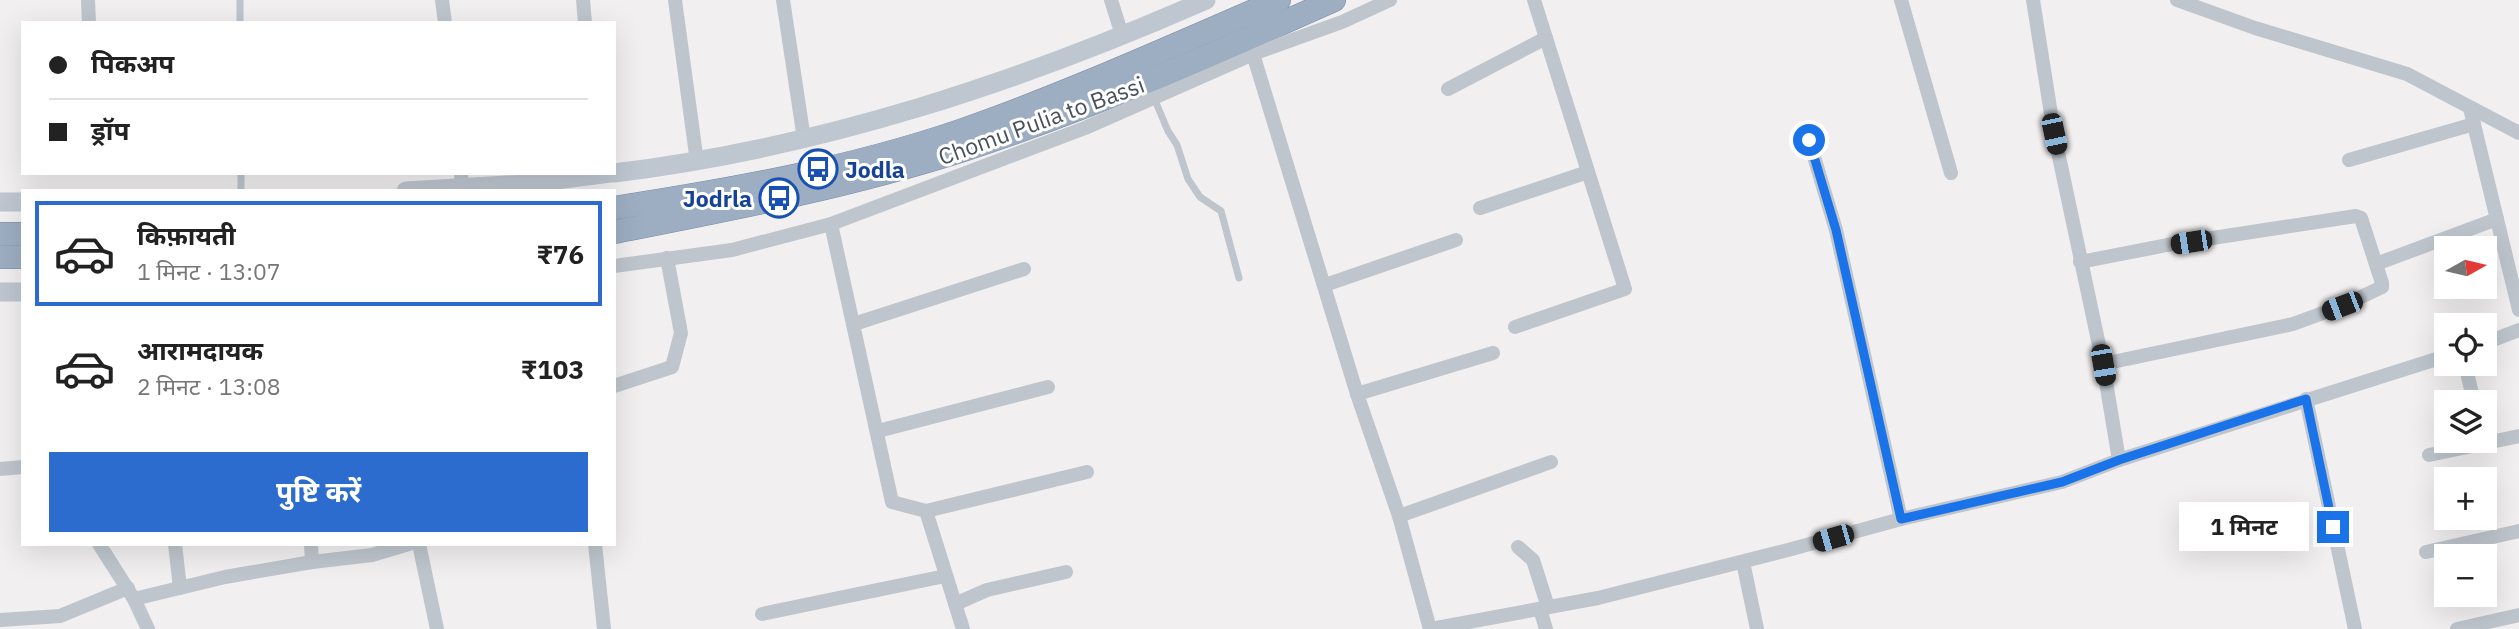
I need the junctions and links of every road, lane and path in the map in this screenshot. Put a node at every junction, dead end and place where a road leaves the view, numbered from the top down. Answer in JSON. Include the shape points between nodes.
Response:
{"nodes":[{"id":1,"x":88,"y":0,"type":"edge"},
{"id":2,"x":240,"y":0,"type":"edge"},
{"id":3,"x":442,"y":0,"type":"edge"},
{"id":4,"x":583,"y":0,"type":"edge"},
{"id":5,"x":676,"y":0,"type":"edge"},
{"id":6,"x":783,"y":0,"type":"edge"},
{"id":7,"x":1111,"y":0,"type":"edge"},
{"id":8,"x":1279,"y":0,"type":"edge"},
{"id":9,"x":1334,"y":0,"type":"edge"},
{"id":10,"x":1390,"y":0,"type":"edge"},
{"id":11,"x":1534,"y":0,"type":"edge"},
{"id":12,"x":1901,"y":0,"type":"edge"},
{"id":13,"x":2033,"y":0,"type":"edge"},
{"id":14,"x":2178,"y":0,"type":"edge"},
{"id":15,"x":1198,"y":2,"type":"edge"},
{"id":16,"x":89,"y":21,"type":"edge"},
{"id":17,"x":240,"y":21,"type":"edge"},
{"id":18,"x":444,"y":21,"type":"edge"},
{"id":19,"x":585,"y":21,"type":"edge"},
{"id":20,"x":1122,"y":35,"type":"junction"},
{"id":21,"x":1546,"y":38,"type":"junction"},
{"id":22,"x":1253,"y":54,"type":"junction"},
{"id":23,"x":1448,"y":89,"type":"dead end"},
{"id":24,"x":1154,"y":98,"type":"junction"},
{"id":25,"x":2470,"y":108,"type":"junction"},
{"id":26,"x":2474,"y":124,"type":"junction"},
{"id":27,"x":2519,"y":133,"type":"edge"},
{"id":28,"x":804,"y":139,"type":"junction"},
{"id":29,"x":1809,"y":140,"type":"dead end"},
{"id":30,"x":2349,"y":160,"type":"dead end"},
{"id":31,"x":698,"y":162,"type":"junction"},
{"id":32,"x":616,"y":172,"type":"edge"},
{"id":33,"x":1588,"y":172,"type":"junction"},
{"id":34,"x":1951,"y":173,"type":"dead end"},
{"id":35,"x":594,"y":175,"type":"edge"},
{"id":36,"x":461,"y":181,"type":"edge"},
{"id":37,"x":417,"y":189,"type":"edge"},
{"id":38,"x":0,"y":202,"type":"edge"},
{"id":39,"x":21,"y":202,"type":"edge"},
{"id":40,"x":616,"y":208,"type":"edge"},
{"id":41,"x":1480,"y":208,"type":"dead end"},
{"id":42,"x":2497,"y":219,"type":"junction"},
{"id":43,"x":831,"y":224,"type":"junction"},
{"id":44,"x":616,"y":232,"type":"edge"},
{"id":45,"x":0,"y":234,"type":"edge"},
{"id":46,"x":21,"y":234,"type":"edge"},
{"id":47,"x":1456,"y":240,"type":"dead end"},
{"id":48,"x":0,"y":257,"type":"edge"},
{"id":49,"x":21,"y":257,"type":"edge"},
{"id":50,"x":667,"y":258,"type":"junction"},
{"id":51,"x":2080,"y":262,"type":"junction"},
{"id":52,"x":2376,"y":264,"type":"junction"},
{"id":53,"x":616,"y":266,"type":"edge"},
{"id":54,"x":1024,"y":269,"type":"dead end"},
{"id":55,"x":1239,"y":278,"type":"dead end"},
{"id":56,"x":1325,"y":285,"type":"junction"},
{"id":57,"x":0,"y":292,"type":"edge"},
{"id":58,"x":21,"y":292,"type":"edge"},
{"id":59,"x":2519,"y":310,"type":"edge"},
{"id":60,"x":854,"y":324,"type":"junction"},
{"id":61,"x":1515,"y":327,"type":"dead end"},
{"id":62,"x":2519,"y":330,"type":"edge"},
{"id":63,"x":2497,"y":338,"type":"edge"},
{"id":64,"x":1493,"y":353,"type":"dead end"},
{"id":65,"x":2434,"y":360,"type":"edge"},
{"id":66,"x":2103,"y":365,"type":"junction"},
{"id":67,"x":616,"y":385,"type":"edge"},
{"id":68,"x":1048,"y":387,"type":"dead end"},
{"id":69,"x":1357,"y":394,"type":"junction"},
{"id":70,"x":2306,"y":399,"type":"junction"},
{"id":71,"x":878,"y":430,"type":"junction"},
{"id":72,"x":2519,"y":436,"type":"edge"},
{"id":73,"x":2497,"y":440,"type":"edge"},
{"id":74,"x":2437,"y":453,"type":"edge"},
{"id":75,"x":2429,"y":455,"type":"dead end"},
{"id":76,"x":2119,"y":460,"type":"junction"},
{"id":77,"x":1551,"y":462,"type":"dead end"},
{"id":78,"x":21,"y":467,"type":"edge"},
{"id":79,"x":0,"y":469,"type":"edge"},
{"id":80,"x":1087,"y":472,"type":"dead end"},
{"id":81,"x":926,"y":511,"type":"junction"},
{"id":82,"x":1399,"y":516,"type":"junction"},
{"id":83,"x":1901,"y":519,"type":"junction"},
{"id":84,"x":2519,"y":531,"type":"edge"},
{"id":85,"x":100,"y":546,"type":"edge"},
{"id":86,"x":175,"y":546,"type":"edge"},
{"id":87,"x":311,"y":546,"type":"edge"},
{"id":88,"x":402,"y":546,"type":"edge"},
{"id":89,"x":419,"y":546,"type":"edge"},
{"id":90,"x":595,"y":546,"type":"edge"},
{"id":91,"x":1518,"y":547,"type":"dead end"},
{"id":92,"x":2426,"y":552,"type":"dead end"},
{"id":93,"x":312,"y":562,"type":"junction"},
{"id":94,"x":1743,"y":562,"type":"junction"},
{"id":95,"x":1066,"y":572,"type":"dead end"},
{"id":96,"x":945,"y":576,"type":"junction"},
{"id":97,"x":180,"y":588,"type":"junction"},
{"id":98,"x":131,"y":594,"type":"junction"},
{"id":99,"x":955,"y":604,"type":"junction"},
{"id":100,"x":1544,"y":608,"type":"junction"},
{"id":101,"x":762,"y":614,"type":"dead end"},
{"id":102,"x":2519,"y":615,"type":"edge"},
{"id":103,"x":0,"y":620,"type":"edge"},
{"id":104,"x":148,"y":629,"type":"edge"},
{"id":105,"x":437,"y":629,"type":"edge"},
{"id":106,"x":604,"y":629,"type":"edge"},
{"id":107,"x":963,"y":629,"type":"edge"},
{"id":108,"x":1431,"y":629,"type":"edge"},
{"id":109,"x":1546,"y":629,"type":"edge"},
{"id":110,"x":1757,"y":629,"type":"edge"},
{"id":111,"x":2355,"y":629,"type":"edge"},
{"id":112,"x":2457,"y":629,"type":"edge"}],
"edges":[{"from":1,"to":16,"type":"street"},
{"from":2,"to":17,"type":"lane"},
{"from":3,"to":18,"type":"street"},
{"from":4,"to":19,"type":"street"},
{"from":5,"to":31,"type":"street"},
{"from":6,"to":28,"type":"street"},
{"from":7,"to":20,"type":"street"},
{"from":8,"to":40,"type":"highway","via":[[959,131],[853,162]]},
{"from":9,"to":44,"type":"highway","name":"Chomu Pulia to Bassi","via":[[1159,78],[961,151],[820,191]]},
{"from":10,"to":22,"type":"street"},
{"from":11,"to":21,"type":"street"},
{"from":12,"to":34,"type":"street"},
{"from":13,"to":51,"type":"street"},
{"from":14,"to":25,"type":"street","via":[[2407,74]]},
{"from":15,"to":20,"type":"main road"},
{"from":20,"to":28,"type":"main road","via":[[970,92]]},
{"from":21,"to":23,"type":"street"},
{"from":21,"to":33,"type":"street"},
{"from":22,"to":24,"type":"street"},
{"from":22,"to":56,"type":"street"},
{"from":24,"to":43,"type":"street"},
{"from":24,"to":55,"type":"lane","via":[[1188,179],[1200,197],[1221,211]]},
{"from":25,"to":26,"type":"street"},
{"from":25,"to":27,"type":"street"},
{"from":26,"to":30,"type":"street"},
{"from":26,"to":42,"type":"street"},
{"from":28,"to":31,"type":"main road"},
{"from":29,"to":83,"type":"street","via":[[1836,230]]},
{"from":31,"to":32,"type":"main road"},
{"from":33,"to":41,"type":"street"},
{"from":33,"to":61,"type":"street","via":[[1625,289]]},
{"from":35,"to":36,"type":"main road","via":[[525,184]]},
{"from":36,"to":37,"type":"main road"},
{"from":38,"to":39,"type":"main road"},
{"from":42,"to":52,"type":"street"},
{"from":42,"to":59,"type":"street"},
{"from":43,"to":50,"type":"street","via":[[732,250]]},
{"from":43,"to":60,"type":"street"},
{"from":45,"to":46,"type":"highway"},
{"from":47,"to":56,"type":"street"},
{"from":48,"to":49,"type":"highway"},
{"from":50,"to":53,"type":"street"},
{"from":50,"to":67,"type":"street","via":[[681,333],[673,368]]},
{"from":51,"to":52,"type":"street","via":[[2356,216],[2361,218]]},
{"from":51,"to":66,"type":"street"},
{"from":52,"to":66,"type":"street","via":[[2382,287],[2342,306],[2293,324]]},
{"from":54,"to":60,"type":"street"},
{"from":56,"to":69,"type":"street"},
{"from":57,"to":58,"type":"main road"},
{"from":60,"to":71,"type":"street"},
{"from":62,"to":63,"type":"street"},
{"from":64,"to":69,"type":"street"},
{"from":65,"to":70,"type":"street"},
{"from":66,"to":76,"type":"street"},
{"from":68,"to":71,"type":"street"},
{"from":69,"to":82,"type":"street"},
{"from":70,"to":76,"type":"street"},
{"from":70,"to":111,"type":"street"},
{"from":71,"to":81,"type":"street","via":[[892,502]]},
{"from":72,"to":73,"type":"street"},
{"from":74,"to":75,"type":"street"},
{"from":76,"to":83,"type":"street","via":[[2062,482]]},
{"from":77,"to":82,"type":"street"},
{"from":78,"to":79,"type":"street"},
{"from":80,"to":81,"type":"street"},
{"from":81,"to":96,"type":"street"},
{"from":82,"to":108,"type":"street"},
{"from":83,"to":94,"type":"street"},
{"from":84,"to":92,"type":"street"},
{"from":85,"to":98,"type":"street"},
{"from":86,"to":97,"type":"street"},
{"from":87,"to":93,"type":"street"},
{"from":88,"to":93,"type":"street","via":[[372,555]]},
{"from":89,"to":105,"type":"street"},
{"from":90,"to":106,"type":"street"},
{"from":91,"to":100,"type":"street","via":[[1533,559]]},
{"from":93,"to":97,"type":"street"},
{"from":94,"to":100,"type":"street"},
{"from":94,"to":110,"type":"street"},
{"from":95,"to":99,"type":"street","via":[[987,590]]},
{"from":96,"to":99,"type":"street"},
{"from":96,"to":101,"type":"street"},
{"from":97,"to":98,"type":"street"},
{"from":98,"to":103,"type":"street","via":[[60,616]]},
{"from":98,"to":104,"type":"street"},
{"from":99,"to":107,"type":"street"},
{"from":100,"to":108,"type":"street"},
{"from":100,"to":109,"type":"street"},
{"from":102,"to":112,"type":"street"}]}
